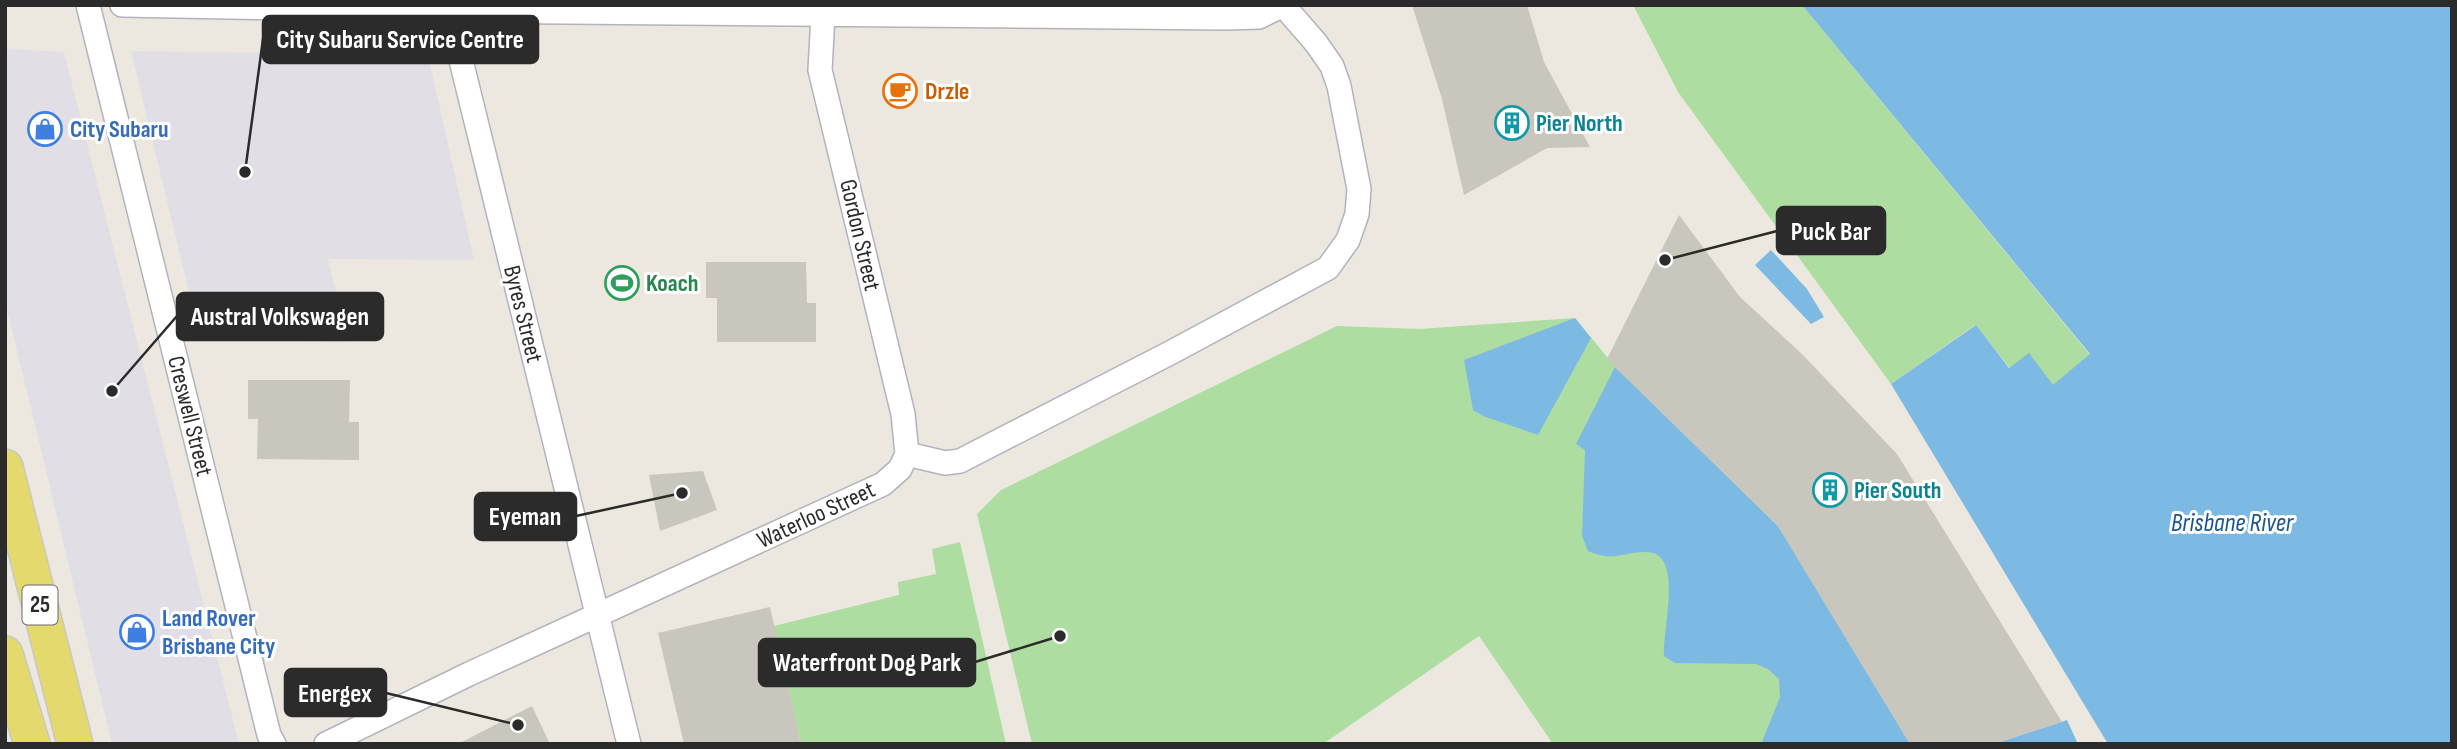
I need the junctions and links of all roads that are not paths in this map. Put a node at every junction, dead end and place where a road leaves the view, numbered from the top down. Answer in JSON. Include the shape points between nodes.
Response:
{"nodes":[{"id":1,"x":88,"y":5,"type":"edge"},
{"id":2,"x":122,"y":5,"type":"edge"},
{"id":3,"x":1283,"y":5,"type":"edge"},
{"id":4,"x":452,"y":11,"type":"junction"},
{"id":5,"x":823,"y":15,"type":"junction"},
{"id":6,"x":906,"y":454,"type":"junction"},
{"id":7,"x":5,"y":467,"type":"edge"},
{"id":8,"x":598,"y":616,"type":"junction"},
{"id":9,"x":5,"y":653,"type":"edge"},
{"id":10,"x":32,"y":744,"type":"edge"},
{"id":11,"x":75,"y":744,"type":"edge"},
{"id":12,"x":274,"y":744,"type":"edge"},
{"id":13,"x":326,"y":744,"type":"edge"},
{"id":14,"x":629,"y":744,"type":"edge"}],
"edges":[{"from":1,"to":12,"type":"street","name":"Creswell Street"},
{"from":2,"to":4,"type":"street"},
{"from":3,"to":5,"type":"street","via":[[1259,17],[1226,18]]},
{"from":3,"to":6,"type":"street","via":[[1332,66],[1359,189],[1348,240],[1328,268],[960,461],[946,463]]},
{"from":4,"to":5,"type":"street"},
{"from":4,"to":8,"type":"street","name":"Byres Street"},
{"from":5,"to":6,"type":"street","name":"Gordon Street","via":[[820,69],[903,414]]},
{"from":6,"to":8,"type":"street","name":"Waterloo Street","via":[[900,469],[883,484]]},
{"from":7,"to":11,"type":"main road","number":"25"},
{"from":8,"to":13,"type":"street","name":"Waterloo Street"},
{"from":8,"to":14,"type":"street","name":"Byres Street"},
{"from":9,"to":10,"type":"main road","number":"25"}]}
